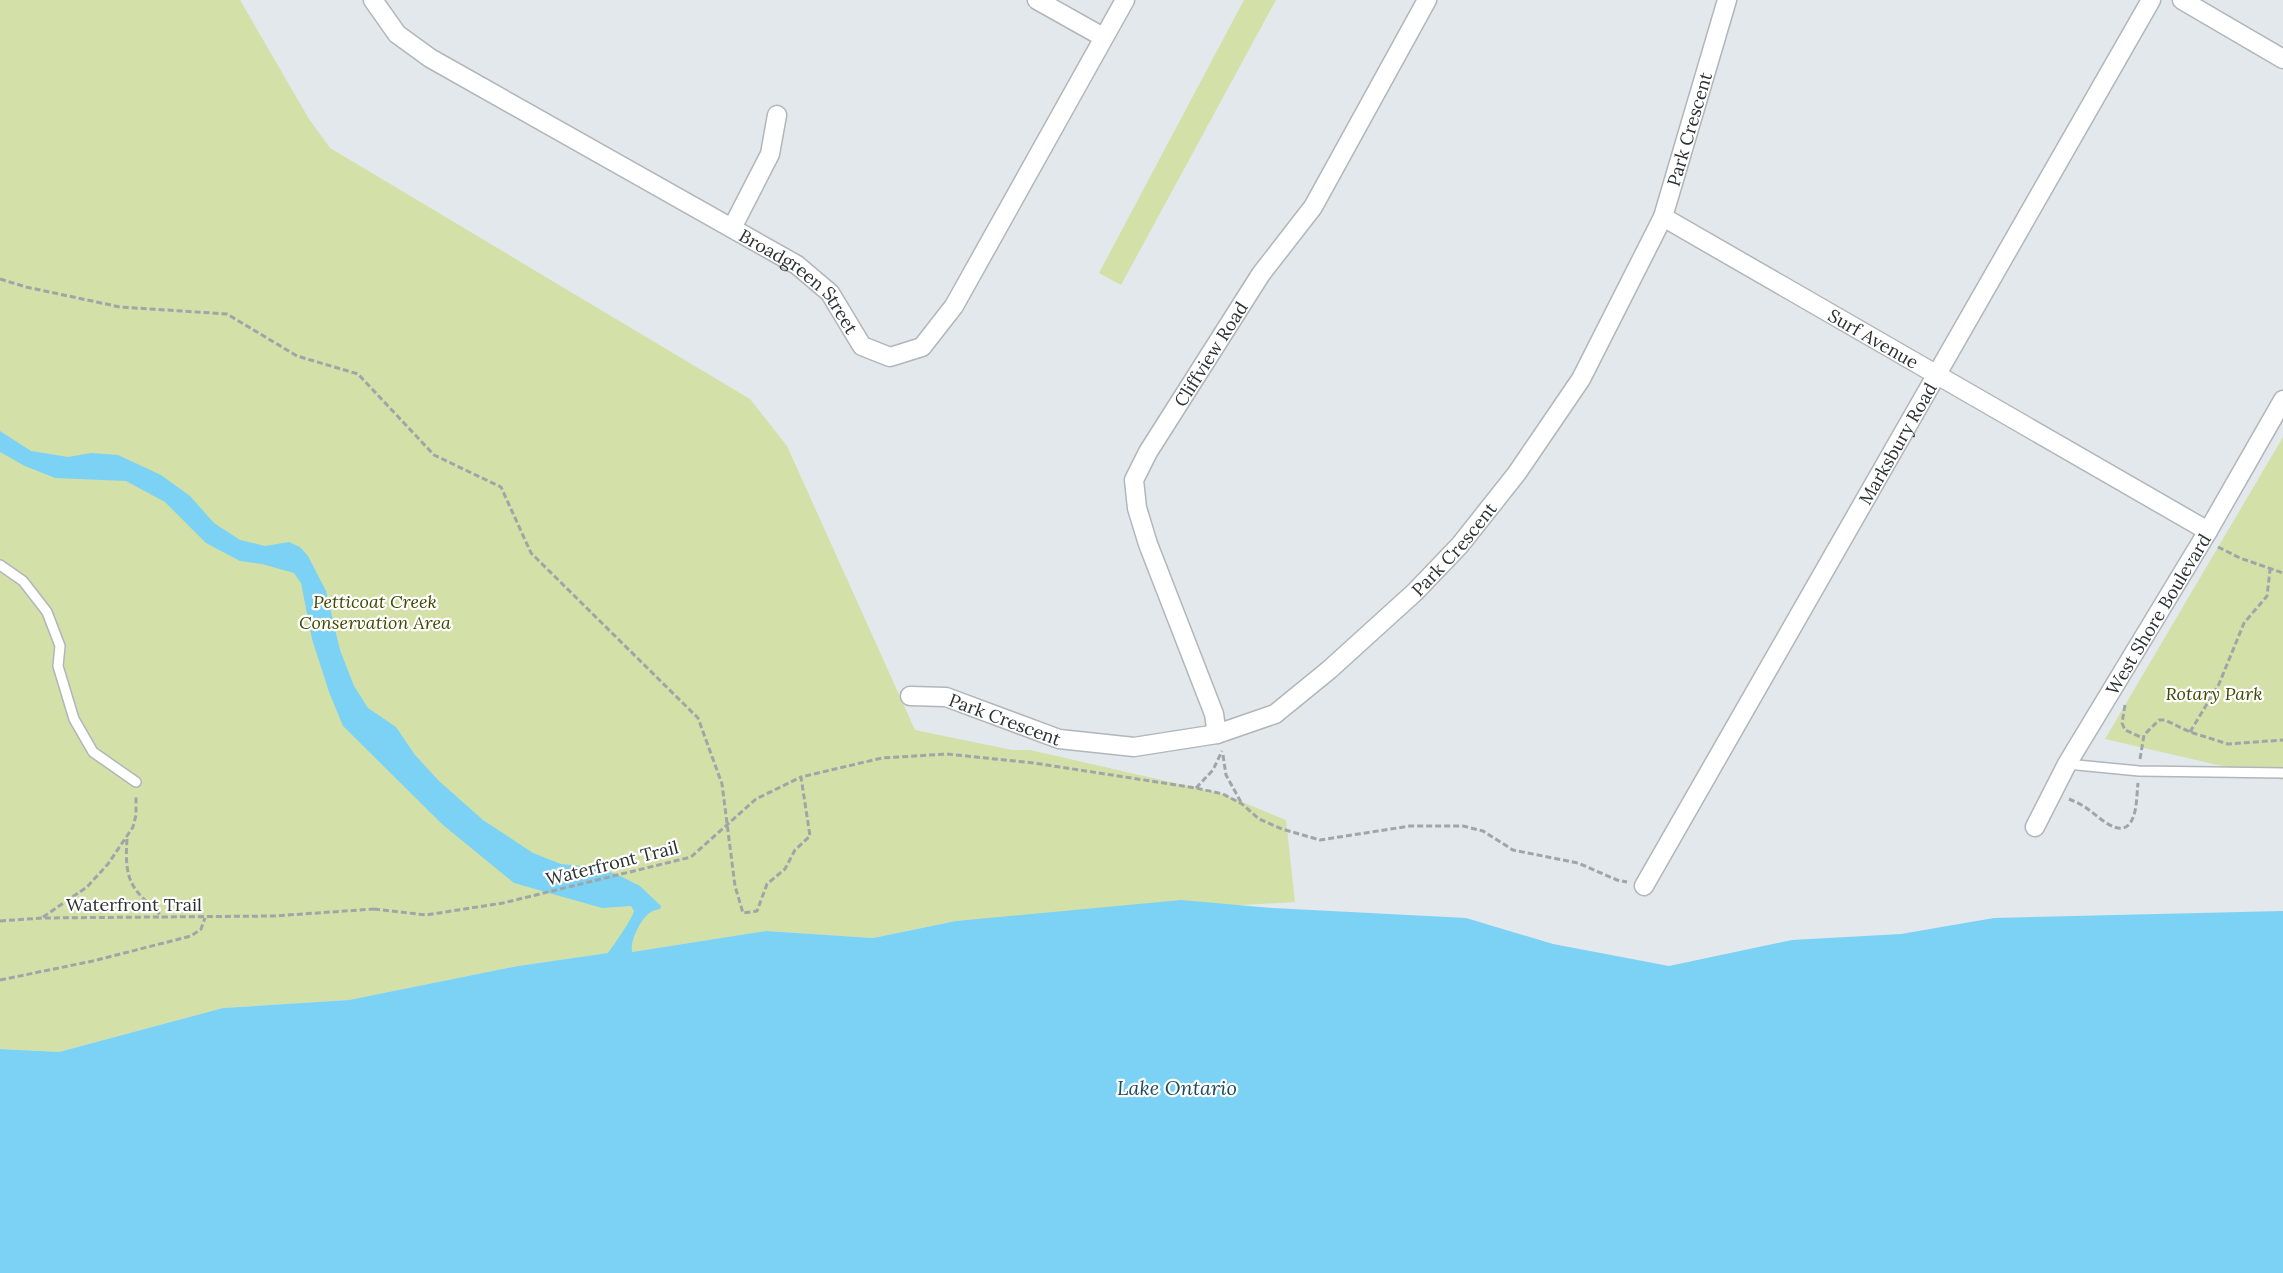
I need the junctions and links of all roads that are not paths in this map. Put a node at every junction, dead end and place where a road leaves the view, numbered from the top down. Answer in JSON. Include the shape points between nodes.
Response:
{"nodes":[{"id":1,"x":1036,"y":0,"type":"edge"},
{"id":2,"x":1125,"y":0,"type":"edge"},
{"id":3,"x":1427,"y":0,"type":"edge"},
{"id":4,"x":1727,"y":0,"type":"edge"},
{"id":5,"x":2151,"y":0,"type":"edge"},
{"id":6,"x":2182,"y":0,"type":"edge"},
{"id":7,"x":380,"y":3,"type":"edge"},
{"id":8,"x":1103,"y":37,"type":"junction"},
{"id":9,"x":2283,"y":59,"type":"edge"},
{"id":10,"x":777,"y":114,"type":"dead end"},
{"id":11,"x":1663,"y":217,"type":"junction"},
{"id":12,"x":732,"y":228,"type":"junction"},
{"id":13,"x":1938,"y":374,"type":"junction"},
{"id":14,"x":2283,"y":400,"type":"edge"},
{"id":15,"x":2206,"y":535,"type":"junction"},
{"id":16,"x":0,"y":565,"type":"edge"},
{"id":17,"x":910,"y":696,"type":"dead end"},
{"id":18,"x":1217,"y":734,"type":"junction"},
{"id":19,"x":2067,"y":764,"type":"junction"},
{"id":20,"x":2283,"y":773,"type":"edge"},
{"id":21,"x":136,"y":782,"type":"road end"},
{"id":22,"x":2035,"y":827,"type":"dead end"},
{"id":23,"x":1644,"y":886,"type":"road end"}],
"edges":[{"from":1,"to":8,"type":"street"},
{"from":2,"to":8,"type":"street","name":"Broadgreen Street"},
{"from":3,"to":18,"type":"street","name":"Cliffview Road","via":[[1313,207],[1255,283],[1134,480],[1137,508],[1148,544],[1214,714]]},
{"from":4,"to":11,"type":"street","name":"Park Crescent"},
{"from":5,"to":13,"type":"street","name":"Marksbury Road"},
{"from":6,"to":9,"type":"street"},
{"from":7,"to":12,"type":"street","name":"Broadgreen Street","via":[[397,34],[430,58]]},
{"from":8,"to":12,"type":"street","name":"Broadgreen Street","via":[[954,306],[922,347],[890,357],[862,346],[830,293],[797,265]]},
{"from":10,"to":12,"type":"street","via":[[770,154]]},
{"from":11,"to":13,"type":"street","name":"Surf Avenue"},
{"from":11,"to":18,"type":"street","name":"Park Crescent","via":[[1581,379],[1517,473],[1460,545],[1415,592],[1275,714]]},
{"from":13,"to":15,"type":"street","name":"Surf Avenue"},
{"from":13,"to":23,"type":"street","name":"Marksbury Road"},
{"from":14,"to":15,"type":"street","name":"West Shore Boulevard"},
{"from":15,"to":19,"type":"street","name":"West Shore Boulevard"},
{"from":16,"to":21,"type":"lane","via":[[23,581],[47,612],[60,646],[58,666],[74,719],[93,752]]},
{"from":17,"to":18,"type":"street","name":"Park Crescent","via":[[946,697],[1059,739],[1134,747]]},
{"from":19,"to":20,"type":"lane","via":[[2139,771]]},
{"from":19,"to":22,"type":"street","name":"West Shore Boulevard"}]}
